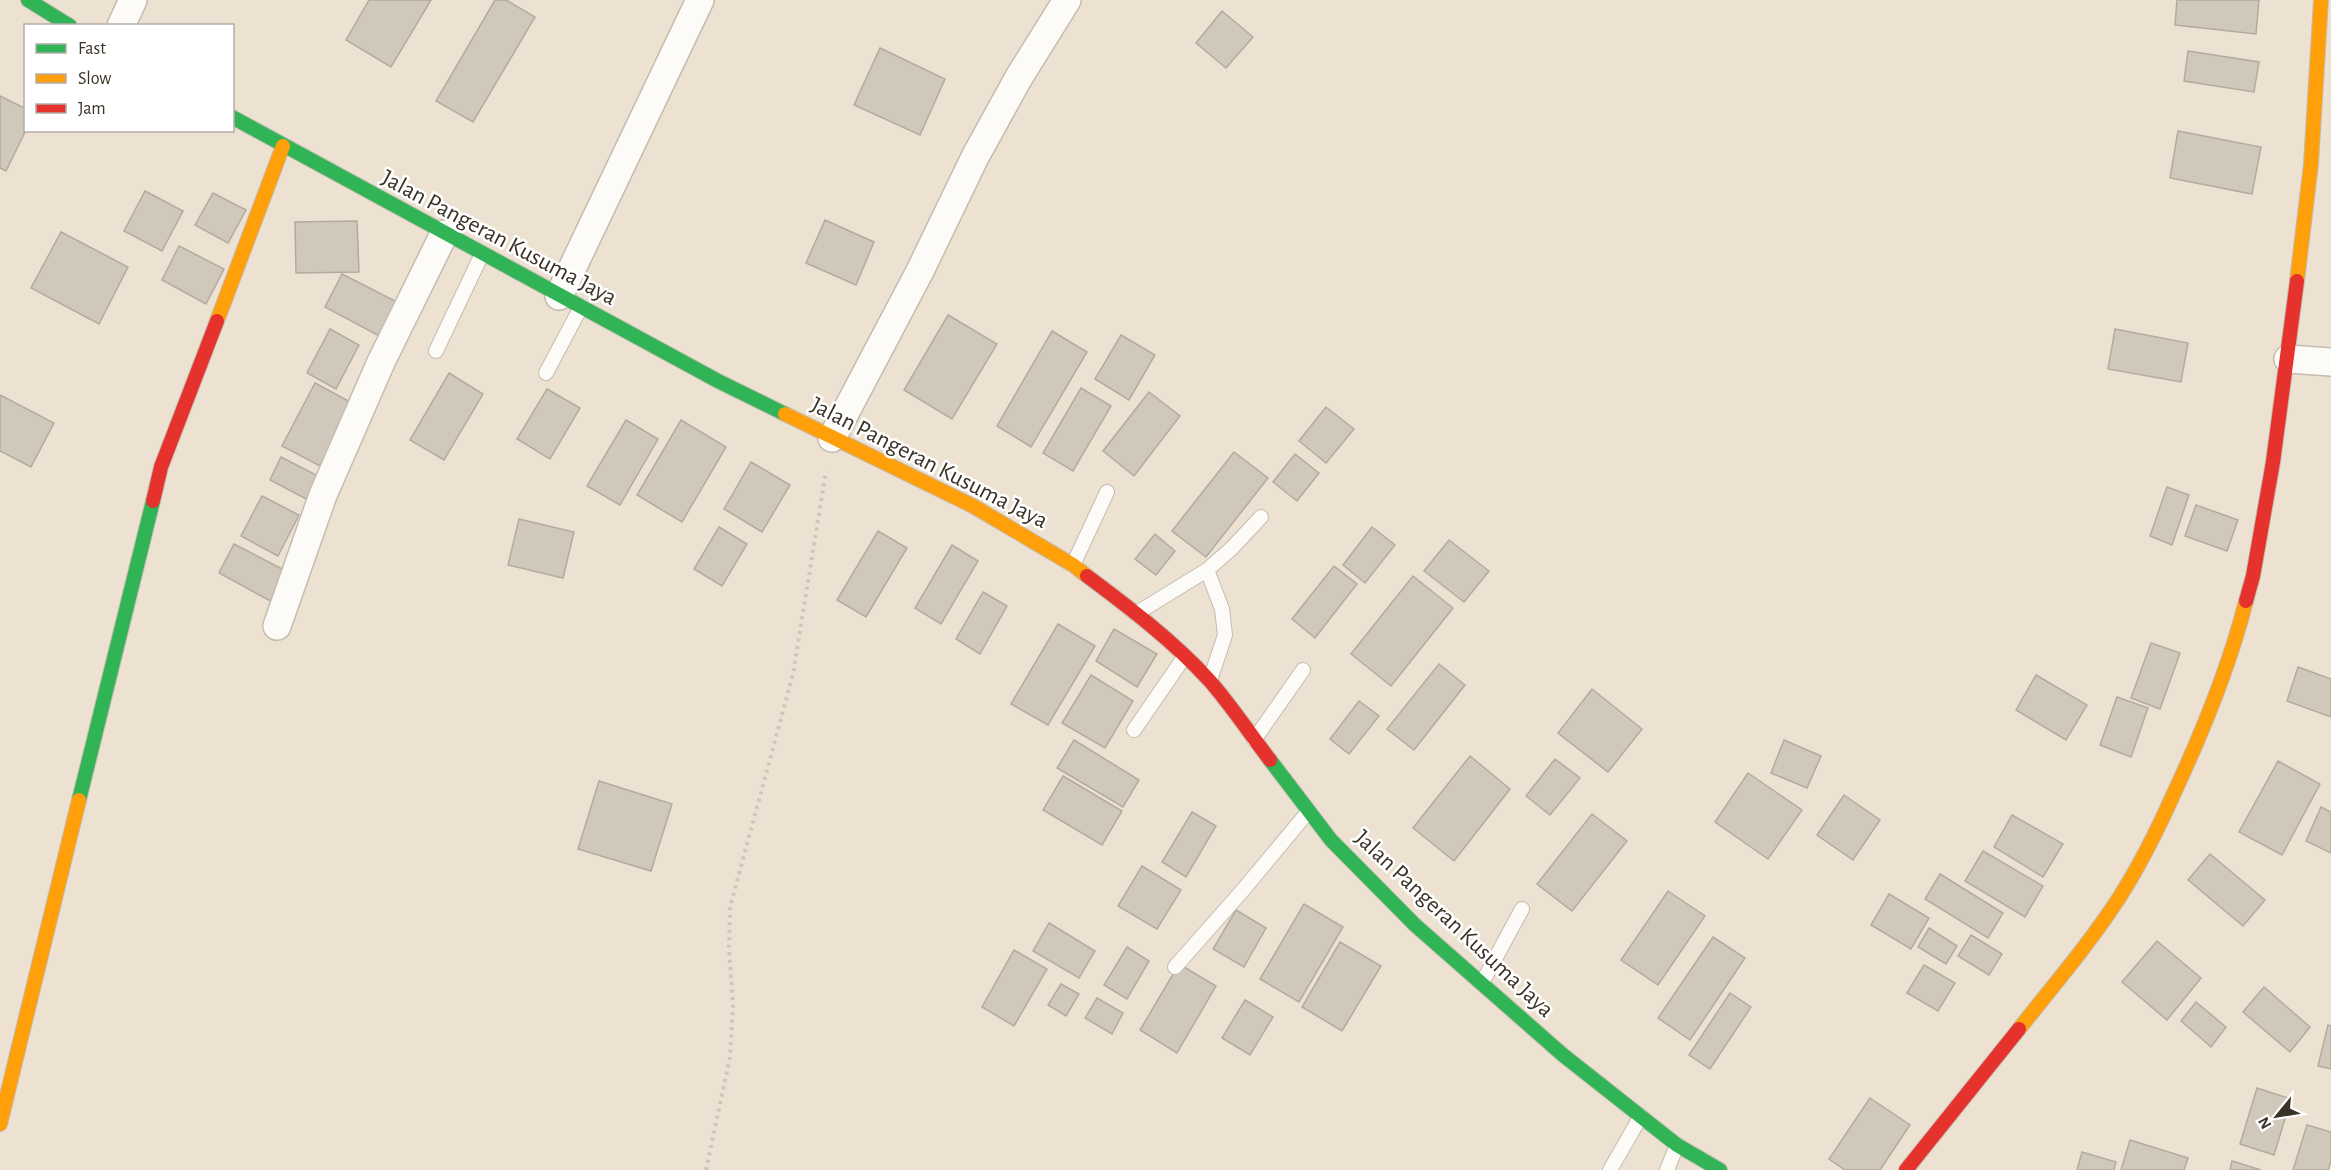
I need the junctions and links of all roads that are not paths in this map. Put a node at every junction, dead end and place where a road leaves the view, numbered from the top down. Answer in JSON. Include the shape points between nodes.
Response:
{"nodes":[{"id":1,"x":28,"y":0,"type":"edge"},
{"id":2,"x":133,"y":0,"type":"edge"},
{"id":3,"x":700,"y":0,"type":"edge"},
{"id":4,"x":1067,"y":0,"type":"edge"},
{"id":5,"x":2321,"y":0,"type":"edge"},
{"id":6,"x":67,"y":24,"type":"edge"},
{"id":7,"x":122,"y":24,"type":"edge"},
{"id":8,"x":2325,"y":28,"type":"edge"},
{"id":9,"x":234,"y":118,"type":"edge"},
{"id":10,"x":283,"y":146,"type":"junction"},
{"id":11,"x":444,"y":234,"type":"junction"},
{"id":12,"x":482,"y":254,"type":"junction"},
{"id":13,"x":570,"y":302,"type":"junction"},
{"id":14,"x":436,"y":351,"type":"dead end"},
{"id":15,"x":2288,"y":359,"type":"junction"},
{"id":16,"x":2331,"y":363,"type":"edge"},
{"id":17,"x":546,"y":374,"type":"dead end"},
{"id":18,"x":832,"y":438,"type":"junction"},
{"id":19,"x":1107,"y":492,"type":"dead end"},
{"id":20,"x":1261,"y":517,"type":"dead end"},
{"id":21,"x":1073,"y":565,"type":"junction"},
{"id":22,"x":1207,"y":570,"type":"junction"},
{"id":23,"x":1137,"y":613,"type":"junction"},
{"id":24,"x":277,"y":626,"type":"dead end"},
{"id":25,"x":1185,"y":656,"type":"junction"},
{"id":26,"x":1303,"y":670,"type":"dead end"},
{"id":27,"x":1210,"y":682,"type":"junction"},
{"id":28,"x":1134,"y":730,"type":"dead end"},
{"id":29,"x":1254,"y":740,"type":"junction"},
{"id":30,"x":1308,"y":812,"type":"junction"},
{"id":31,"x":1522,"y":909,"type":"dead end"},
{"id":32,"x":1175,"y":967,"type":"dead end"},
{"id":33,"x":1482,"y":983,"type":"junction"},
{"id":34,"x":1641,"y":1116,"type":"junction"},
{"id":35,"x":0,"y":1124,"type":"edge"},
{"id":36,"x":1677,"y":1145,"type":"junction"},
{"id":37,"x":1610,"y":1170,"type":"edge"},
{"id":38,"x":1667,"y":1170,"type":"edge"},
{"id":39,"x":1720,"y":1170,"type":"edge"},
{"id":40,"x":1906,"y":1170,"type":"edge"}],
"edges":[{"from":1,"to":6,"type":"street"},
{"from":2,"to":7,"type":"street"},
{"from":3,"to":13,"type":"street"},
{"from":4,"to":18,"type":"street","via":[[975,157]]},
{"from":5,"to":8,"type":"street"},
{"from":8,"to":15,"type":"street","via":[[2316,166]]},
{"from":9,"to":10,"type":"street","name":"Jalan Pangeran Kusuma Jaya"},
{"from":10,"to":11,"type":"street","name":"Jalan Pangeran Kusuma Jaya"},
{"from":10,"to":35,"type":"street","via":[[161,467]]},
{"from":11,"to":12,"type":"street","name":"Jalan Pangeran Kusuma Jaya"},
{"from":11,"to":24,"type":"street","via":[[381,362],[323,495]]},
{"from":12,"to":13,"type":"street","name":"Jalan Pangeran Kusuma Jaya"},
{"from":12,"to":14,"type":"lane"},
{"from":13,"to":17,"type":"lane"},
{"from":13,"to":18,"type":"street","name":"Jalan Pangeran Kusuma Jaya"},
{"from":15,"to":16,"type":"street"},
{"from":15,"to":40,"type":"street","via":[[2253,576],[2235,644],[2205,727],[2156,832],[2119,898]]},
{"from":18,"to":21,"type":"street","name":"Jalan Pangeran Kusuma Jaya","via":[[973,506]]},
{"from":19,"to":21,"type":"lane"},
{"from":20,"to":22,"type":"lane"},
{"from":21,"to":23,"type":"street","name":"Jalan Pangeran Kusuma Jaya"},
{"from":22,"to":23,"type":"lane"},
{"from":22,"to":27,"type":"lane","via":[[1222,609],[1225,635]]},
{"from":23,"to":25,"type":"street","name":"Jalan Pangeran Kusuma Jaya"},
{"from":25,"to":27,"type":"street","name":"Jalan Pangeran Kusuma Jaya"},
{"from":25,"to":28,"type":"lane"},
{"from":26,"to":29,"type":"lane"},
{"from":27,"to":29,"type":"street","name":"Jalan Pangeran Kusuma Jaya"},
{"from":29,"to":30,"type":"street","name":"Jalan Pangeran Kusuma Jaya"},
{"from":30,"to":32,"type":"lane"},
{"from":30,"to":33,"type":"street","name":"Jalan Pangeran Kusuma Jaya","via":[[1367,878]]},
{"from":31,"to":33,"type":"lane"},
{"from":33,"to":34,"type":"street","name":"Jalan Pangeran Kusuma Jaya","via":[[1563,1055]]},
{"from":34,"to":36,"type":"street","name":"Jalan Pangeran Kusuma Jaya"},
{"from":34,"to":37,"type":"lane"},
{"from":36,"to":38,"type":"lane"},
{"from":36,"to":39,"type":"street","name":"Jalan Pangeran Kusuma Jaya"}]}
